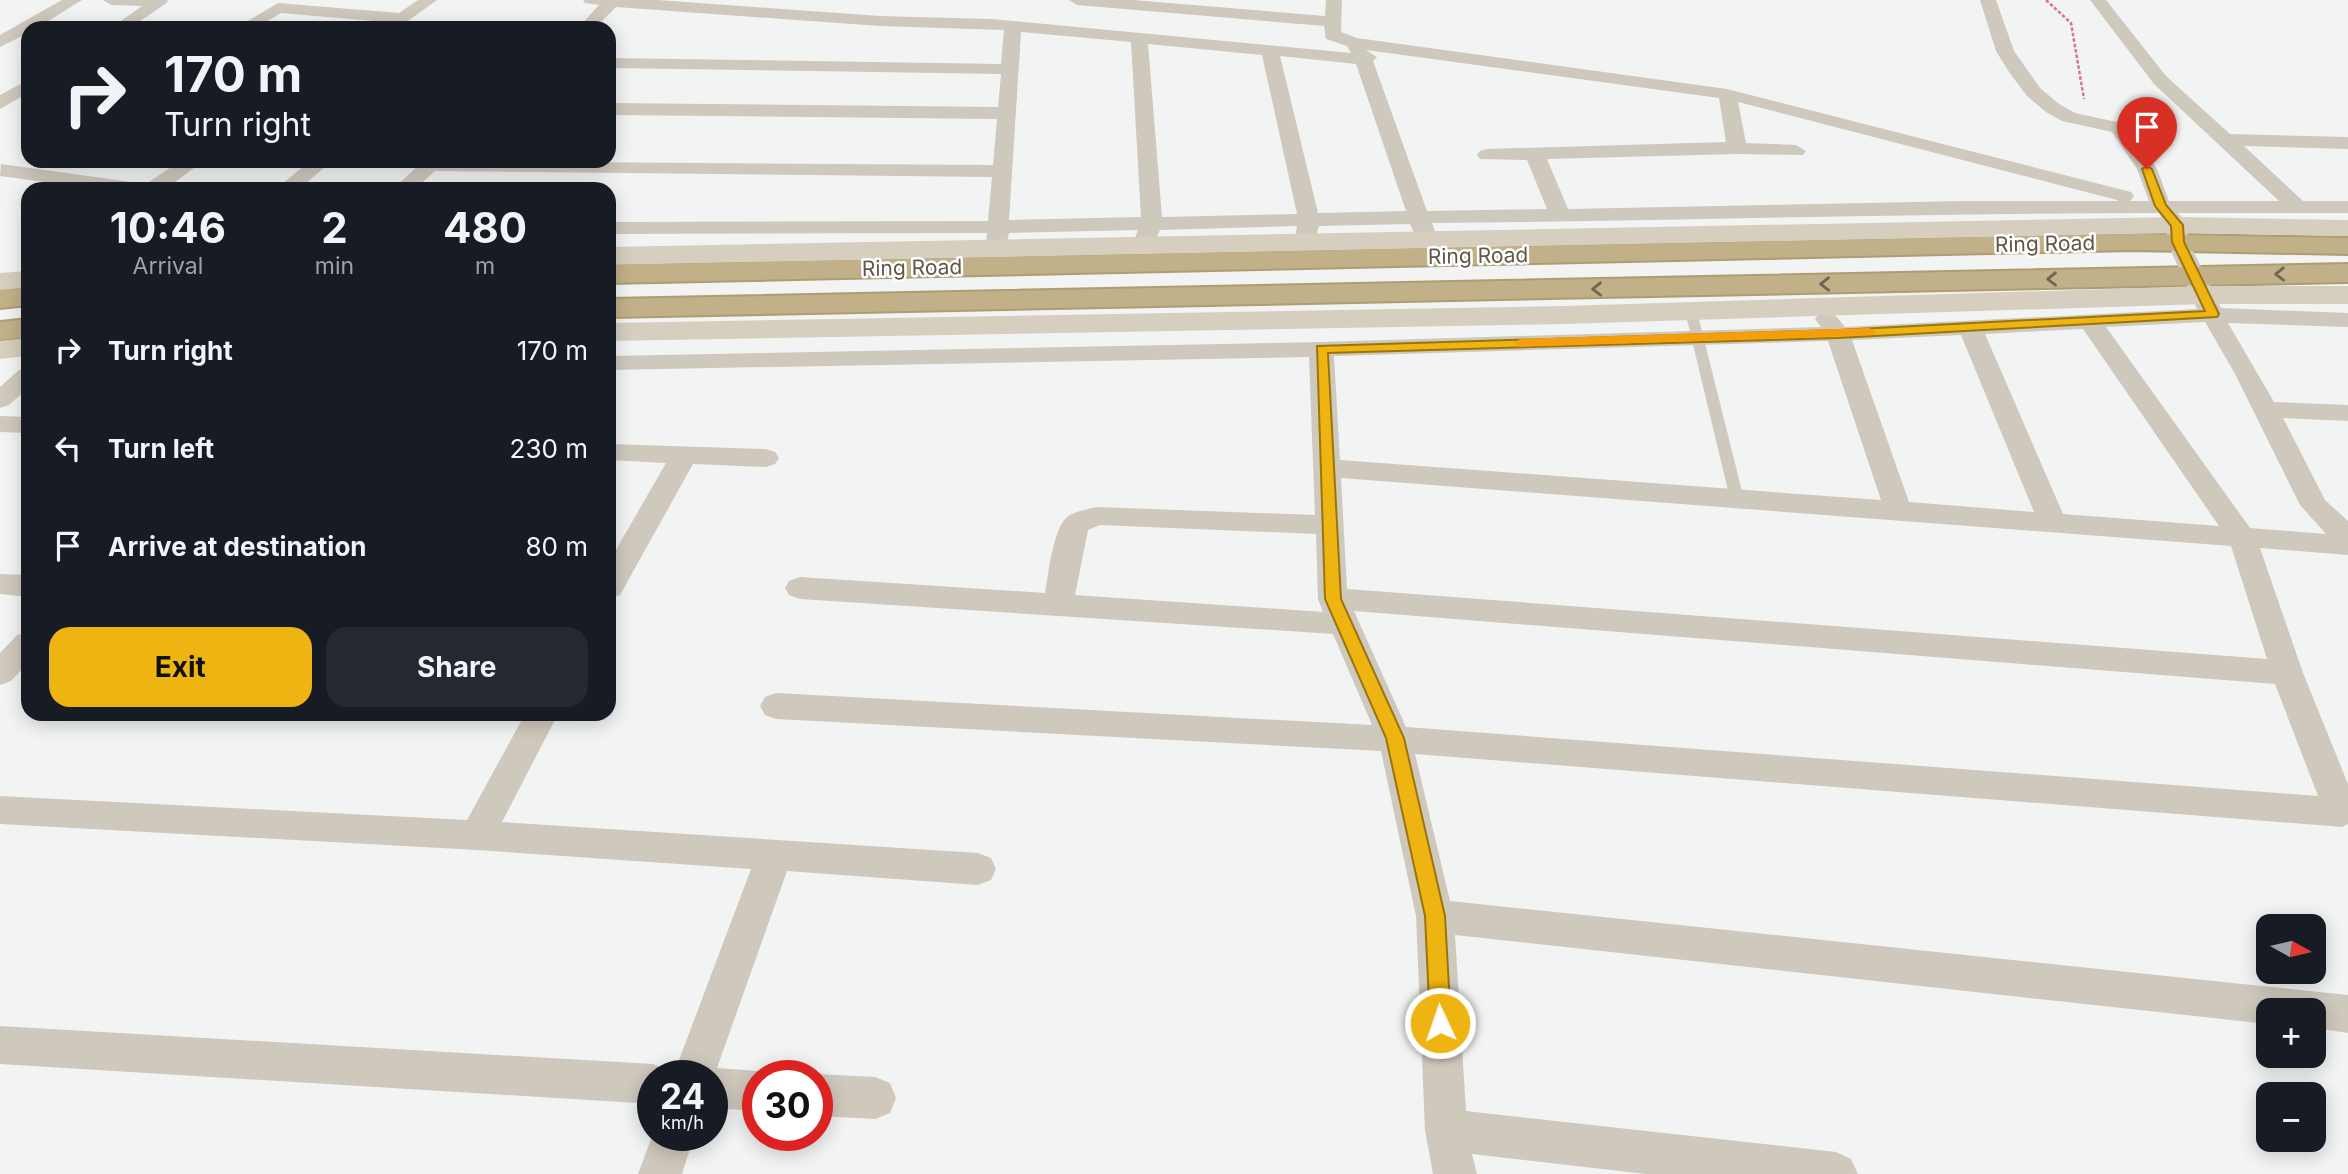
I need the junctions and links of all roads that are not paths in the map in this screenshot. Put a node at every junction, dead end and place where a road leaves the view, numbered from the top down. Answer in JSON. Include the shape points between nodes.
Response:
{"nodes":[{"id":1,"x":74,"y":0,"type":"edge"},
{"id":2,"x":111,"y":0,"type":"edge"},
{"id":3,"x":429,"y":0,"type":"edge"},
{"id":4,"x":591,"y":0,"type":"edge"},
{"id":5,"x":1077,"y":0,"type":"edge"},
{"id":6,"x":1334,"y":0,"type":"edge"},
{"id":7,"x":1988,"y":0,"type":"edge"},
{"id":8,"x":2098,"y":0,"type":"edge"},
{"id":9,"x":612,"y":2,"type":"edge"},
{"id":10,"x":341,"y":13,"type":"junction"},
{"id":11,"x":401,"y":18,"type":"junction"},
{"id":12,"x":37,"y":21,"type":"edge"},
{"id":13,"x":130,"y":21,"type":"edge"},
{"id":14,"x":256,"y":21,"type":"edge"},
{"id":15,"x":329,"y":21,"type":"edge"},
{"id":16,"x":396,"y":21,"type":"edge"},
{"id":17,"x":593,"y":21,"type":"edge"},
{"id":18,"x":1332,"y":22,"type":"junction"},
{"id":19,"x":1013,"y":26,"type":"junction"},
{"id":20,"x":21,"y":30,"type":"edge"},
{"id":21,"x":1139,"y":38,"type":"junction"},
{"id":22,"x":0,"y":42,"type":"edge"},
{"id":23,"x":1270,"y":51,"type":"junction"},
{"id":24,"x":1358,"y":51,"type":"junction"},
{"id":25,"x":616,"y":64,"type":"edge"},
{"id":26,"x":1010,"y":69,"type":"junction"},
{"id":27,"x":21,"y":90,"type":"edge"},
{"id":28,"x":1727,"y":94,"type":"junction"},
{"id":29,"x":0,"y":103,"type":"edge"},
{"id":30,"x":616,"y":109,"type":"edge"},
{"id":31,"x":1007,"y":113,"type":"junction"},
{"id":32,"x":2225,"y":140,"type":"junction"},
{"id":33,"x":2348,"y":143,"type":"edge"},
{"id":34,"x":1737,"y":148,"type":"junction"},
{"id":35,"x":1796,"y":151,"type":"dead end"},
{"id":36,"x":1535,"y":154,"type":"junction"},
{"id":37,"x":1487,"y":155,"type":"dead end"},
{"id":38,"x":21,"y":158,"type":"edge"},
{"id":39,"x":616,"y":166,"type":"edge"},
{"id":40,"x":184,"y":168,"type":"edge"},
{"id":41,"x":313,"y":168,"type":"edge"},
{"id":42,"x":427,"y":168,"type":"edge"},
{"id":43,"x":0,"y":170,"type":"edge"},
{"id":44,"x":1003,"y":171,"type":"junction"},
{"id":45,"x":89,"y":182,"type":"edge"},
{"id":46,"x":163,"y":182,"type":"edge"},
{"id":47,"x":295,"y":182,"type":"edge"},
{"id":48,"x":411,"y":182,"type":"edge"},
{"id":49,"x":2297,"y":206,"type":"junction"},
{"id":50,"x":2348,"y":207,"type":"edge"},
{"id":51,"x":1560,"y":216,"type":"junction"},
{"id":52,"x":2172,"y":225,"type":"junction"},
{"id":53,"x":1422,"y":228,"type":"junction"},
{"id":54,"x":2348,"y":228,"type":"edge"},
{"id":55,"x":616,"y":229,"type":"edge"},
{"id":56,"x":1307,"y":231,"type":"junction"},
{"id":57,"x":1148,"y":234,"type":"junction"},
{"id":58,"x":998,"y":237,"type":"junction"},
{"id":59,"x":2348,"y":246,"type":"edge"},
{"id":60,"x":616,"y":256,"type":"edge"},
{"id":61,"x":2348,"y":272,"type":"edge"},
{"id":62,"x":616,"y":274,"type":"edge"},
{"id":63,"x":21,"y":280,"type":"edge"},
{"id":64,"x":0,"y":282,"type":"edge"},
{"id":65,"x":2204,"y":295,"type":"junction"},
{"id":66,"x":2348,"y":295,"type":"edge"},
{"id":67,"x":21,"y":297,"type":"edge"},
{"id":68,"x":0,"y":299,"type":"edge"},
{"id":69,"x":1819,"y":307,"type":"junction"},
{"id":70,"x":616,"y":308,"type":"edge"},
{"id":71,"x":2348,"y":320,"type":"edge"},
{"id":72,"x":2088,"y":321,"type":"junction"},
{"id":73,"x":1693,"y":325,"type":"junction"},
{"id":74,"x":1970,"y":327,"type":"junction"},
{"id":75,"x":21,"y":329,"type":"edge"},
{"id":76,"x":778,"y":330,"type":"junction"},
{"id":77,"x":0,"y":331,"type":"edge"},
{"id":78,"x":616,"y":332,"type":"edge"},
{"id":79,"x":1838,"y":334,"type":"junction"},
{"id":80,"x":971,"y":342,"type":"junction"},
{"id":81,"x":21,"y":348,"type":"edge"},
{"id":82,"x":1321,"y":349,"type":"junction"},
{"id":83,"x":0,"y":350,"type":"edge"},
{"id":84,"x":771,"y":360,"type":"junction"},
{"id":85,"x":616,"y":363,"type":"edge"},
{"id":86,"x":21,"y":382,"type":"edge"},
{"id":87,"x":0,"y":400,"type":"edge"},
{"id":88,"x":2266,"y":410,"type":"junction"},
{"id":89,"x":2348,"y":413,"type":"edge"},
{"id":90,"x":0,"y":424,"type":"edge"},
{"id":91,"x":21,"y":425,"type":"edge"},
{"id":92,"x":616,"y":452,"type":"edge"},
{"id":93,"x":684,"y":455,"type":"junction"},
{"id":94,"x":766,"y":458,"type":"dead end"},
{"id":95,"x":1329,"y":468,"type":"junction"},
{"id":96,"x":1737,"y":499,"type":"junction"},
{"id":97,"x":2314,"y":505,"type":"junction"},
{"id":98,"x":2348,"y":510,"type":"edge"},
{"id":99,"x":1898,"y":511,"type":"junction"},
{"id":100,"x":2053,"y":523,"type":"junction"},
{"id":101,"x":1331,"y":525,"type":"junction"},
{"id":102,"x":2242,"y":537,"type":"junction"},
{"id":103,"x":2348,"y":538,"type":"edge"},
{"id":104,"x":2348,"y":545,"type":"edge"},
{"id":105,"x":616,"y":576,"type":"edge"},
{"id":106,"x":0,"y":584,"type":"edge"},
{"id":107,"x":21,"y":586,"type":"edge"},
{"id":108,"x":800,"y":588,"type":"dead end"},
{"id":109,"x":1058,"y":605,"type":"junction"},
{"id":110,"x":1339,"y":611,"type":"junction"},
{"id":111,"x":21,"y":650,"type":"edge"},
{"id":112,"x":0,"y":673,"type":"edge"},
{"id":113,"x":2287,"y":673,"type":"junction"},
{"id":114,"x":776,"y":706,"type":"dead end"},
{"id":115,"x":538,"y":721,"type":"edge"},
{"id":116,"x":1395,"y":738,"type":"junction"},
{"id":117,"x":0,"y":810,"type":"edge"},
{"id":118,"x":2345,"y":817,"type":"edge"},
{"id":119,"x":477,"y":835,"type":"junction"},
{"id":120,"x":774,"y":856,"type":"junction"},
{"id":121,"x":978,"y":869,"type":"dead end"},
{"id":122,"x":1435,"y":916,"type":"junction"},
{"id":123,"x":2256,"y":1004,"type":"edge"},
{"id":124,"x":2326,"y":1011,"type":"edge"},
{"id":125,"x":2348,"y":1014,"type":"edge"},
{"id":126,"x":0,"y":1045,"type":"edge"},
{"id":127,"x":700,"y":1060,"type":"edge"},
{"id":128,"x":637,"y":1083,"type":"edge"},
{"id":129,"x":833,"y":1096,"type":"edge"},
{"id":130,"x":875,"y":1098,"type":"dead end"},
{"id":131,"x":1446,"y":1130,"type":"junction"},
{"id":132,"x":668,"y":1151,"type":"edge"},
{"id":133,"x":660,"y":1174,"type":"edge"},
{"id":134,"x":1455,"y":1174,"type":"edge"},
{"id":135,"x":1836,"y":1174,"type":"edge"}],
"edges":[{"from":1,"to":12,"type":"street"},
{"from":2,"to":13,"type":"street","via":[[160,2]]},
{"from":3,"to":11,"type":"street"},
{"from":4,"to":9,"type":"street"},
{"from":5,"to":18,"type":"street"},
{"from":6,"to":18,"type":"street"},
{"from":7,"to":52,"type":"street","via":[[1996,13],[2001,42],[2040,99],[2064,116],[2119,128],[2147,169]]},
{"from":8,"to":32,"type":"street","via":[[2160,80]]},
{"from":9,"to":17,"type":"street"},
{"from":9,"to":19,"type":"street","via":[[880,22]]},
{"from":10,"to":11,"type":"street"},
{"from":10,"to":14,"type":"street","via":[[278,8]]},
{"from":10,"to":15,"type":"street"},
{"from":11,"to":16,"type":"street"},
{"from":18,"to":24,"type":"street","via":[[1332,35]]},
{"from":19,"to":21,"type":"street"},
{"from":19,"to":26,"type":"street"},
{"from":20,"to":22,"type":"street"},
{"from":21,"to":23,"type":"street"},
{"from":21,"to":57,"type":"street"},
{"from":23,"to":24,"type":"street"},
{"from":23,"to":56,"type":"street"},
{"from":24,"to":28,"type":"street","via":[[1387,48]]},
{"from":24,"to":53,"type":"street"},
{"from":25,"to":26,"type":"street"},
{"from":26,"to":31,"type":"street"},
{"from":27,"to":29,"type":"street"},
{"from":28,"to":34,"type":"street"},
{"from":28,"to":52,"type":"street"},
{"from":30,"to":31,"type":"street"},
{"from":31,"to":44,"type":"street"},
{"from":32,"to":33,"type":"street"},
{"from":32,"to":49,"type":"street"},
{"from":34,"to":35,"type":"street"},
{"from":34,"to":36,"type":"street"},
{"from":36,"to":37,"type":"street"},
{"from":36,"to":51,"type":"street"},
{"from":38,"to":43,"type":"street"},
{"from":39,"to":44,"type":"street"},
{"from":40,"to":46,"type":"street"},
{"from":41,"to":47,"type":"street"},
{"from":42,"to":48,"type":"street"},
{"from":43,"to":45,"type":"street"},
{"from":44,"to":58,"type":"street"},
{"from":49,"to":50,"type":"street"},
{"from":49,"to":52,"type":"street"},
{"from":51,"to":52,"type":"street","via":[[1964,207]]},
{"from":51,"to":53,"type":"street"},
{"from":52,"to":53,"type":"street"},
{"from":52,"to":54,"type":"street"},
{"from":52,"to":59,"type":"highway","name":"Ring Road"},
{"from":52,"to":62,"type":"highway","name":"Ring Road"},
{"from":52,"to":65,"type":"street"},
{"from":53,"to":56,"type":"street"},
{"from":55,"to":58,"type":"street"},
{"from":56,"to":57,"type":"street"},
{"from":57,"to":58,"type":"street"},
{"from":58,"to":60,"type":"street"},
{"from":61,"to":65,"type":"highway","name":"Ring Road","one_way":true},
{"from":63,"to":64,"type":"street"},
{"from":65,"to":66,"type":"street"},
{"from":65,"to":69,"type":"street"},
{"from":65,"to":70,"type":"highway","name":"Ring Road","one_way":true},
{"from":65,"to":71,"type":"street"},
{"from":65,"to":72,"type":"street"},
{"from":65,"to":88,"type":"street"},
{"from":67,"to":68,"type":"highway"},
{"from":69,"to":73,"type":"street"},
{"from":69,"to":79,"type":"street"},
{"from":72,"to":74,"type":"street"},
{"from":72,"to":102,"type":"street"},
{"from":73,"to":79,"type":"street"},
{"from":73,"to":80,"type":"street"},
{"from":73,"to":82,"type":"street"},
{"from":73,"to":96,"type":"lane"},
{"from":74,"to":79,"type":"street"},
{"from":74,"to":100,"type":"street"},
{"from":75,"to":77,"type":"highway"},
{"from":76,"to":78,"type":"street"},
{"from":76,"to":80,"type":"street"},
{"from":76,"to":84,"type":"street"},
{"from":79,"to":99,"type":"street"},
{"from":80,"to":82,"type":"street"},
{"from":80,"to":84,"type":"street"},
{"from":81,"to":83,"type":"street"},
{"from":82,"to":95,"type":"street"},
{"from":84,"to":85,"type":"street"},
{"from":86,"to":87,"type":"street"},
{"from":88,"to":89,"type":"street"},
{"from":88,"to":97,"type":"street"},
{"from":90,"to":91,"type":"street"},
{"from":92,"to":93,"type":"street"},
{"from":93,"to":94,"type":"street"},
{"from":93,"to":105,"type":"street"},
{"from":95,"to":96,"type":"street"},
{"from":95,"to":101,"type":"street"},
{"from":96,"to":99,"type":"street"},
{"from":97,"to":98,"type":"street"},
{"from":97,"to":103,"type":"street"},
{"from":99,"to":100,"type":"street"},
{"from":100,"to":102,"type":"street"},
{"from":101,"to":109,"type":"street","via":[[1097,516],[1076,524]]},
{"from":101,"to":110,"type":"street"},
{"from":102,"to":104,"type":"street"},
{"from":102,"to":113,"type":"street"},
{"from":106,"to":107,"type":"street"},
{"from":108,"to":109,"type":"street"},
{"from":109,"to":110,"type":"street"},
{"from":110,"to":113,"type":"street"},
{"from":110,"to":116,"type":"street"},
{"from":111,"to":112,"type":"street"},
{"from":113,"to":118,"type":"street"},
{"from":114,"to":116,"type":"street"},
{"from":115,"to":119,"type":"street"},
{"from":116,"to":118,"type":"street"},
{"from":116,"to":122,"type":"street"},
{"from":117,"to":119,"type":"street"},
{"from":119,"to":120,"type":"street"},
{"from":120,"to":121,"type":"street"},
{"from":120,"to":127,"type":"street"},
{"from":122,"to":123,"type":"street"},
{"from":122,"to":131,"type":"street"},
{"from":124,"to":125,"type":"street"},
{"from":126,"to":128,"type":"street"},
{"from":129,"to":130,"type":"street"},
{"from":131,"to":134,"type":"street"},
{"from":131,"to":135,"type":"street"},
{"from":132,"to":133,"type":"street"}]}
